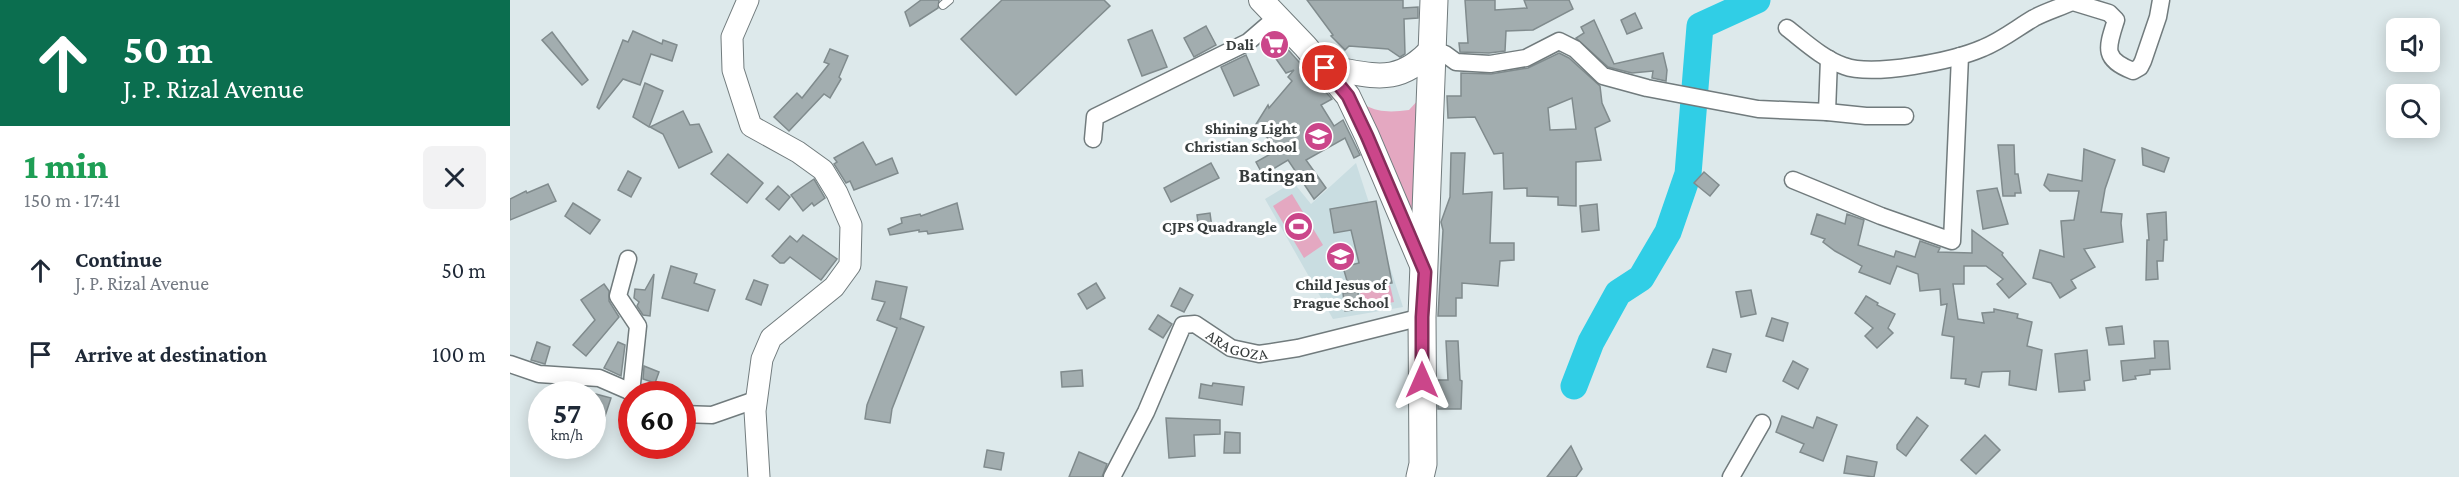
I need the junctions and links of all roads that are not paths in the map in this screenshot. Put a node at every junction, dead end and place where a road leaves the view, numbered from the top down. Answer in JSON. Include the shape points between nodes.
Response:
{"nodes":[{"id":1,"x":748,"y":0,"type":"edge"},
{"id":2,"x":1261,"y":0,"type":"edge"},
{"id":3,"x":1434,"y":0,"type":"edge"},
{"id":4,"x":2161,"y":0,"type":"edge"},
{"id":5,"x":2074,"y":1,"type":"edge"},
{"id":6,"x":1277,"y":17,"type":"junction"},
{"id":7,"x":1787,"y":28,"type":"dead end"},
{"id":8,"x":1432,"y":49,"type":"junction"},
{"id":9,"x":1960,"y":56,"type":"junction"},
{"id":10,"x":1830,"y":59,"type":"junction"},
{"id":11,"x":1325,"y":68,"type":"junction"},
{"id":12,"x":1827,"y":112,"type":"junction"},
{"id":13,"x":1905,"y":116,"type":"dead end"},
{"id":14,"x":1093,"y":139,"type":"dead end"},
{"id":15,"x":1794,"y":180,"type":"dead end"},
{"id":16,"x":628,"y":259,"type":"dead end"},
{"id":17,"x":1425,"y":272,"type":"junction"},
{"id":18,"x":1422,"y":317,"type":"junction"},
{"id":19,"x":510,"y":364,"type":"edge"},
{"id":20,"x":634,"y":381,"type":"edge"},
{"id":21,"x":618,"y":387,"type":"edge"},
{"id":22,"x":755,"y":400,"type":"junction"},
{"id":23,"x":696,"y":414,"type":"edge"},
{"id":24,"x":1762,"y":423,"type":"dead end"},
{"id":25,"x":1427,"y":473,"type":"edge"},
{"id":26,"x":759,"y":477,"type":"edge"},
{"id":27,"x":1112,"y":477,"type":"edge"},
{"id":28,"x":1731,"y":477,"type":"edge"}],
"edges":[{"from":1,"to":22,"type":"street","via":[[732,37],[733,70],[751,126],[823,170],[851,225],[850,265],[834,287],[771,338],[762,359]]},
{"from":2,"to":6,"type":"main road"},
{"from":3,"to":8,"type":"main road"},
{"from":4,"to":5,"type":"street","via":[[2143,61],[2133,70],[2116,64],[2110,55],[2116,20],[2109,13]]},
{"from":5,"to":9,"type":"street","via":[[1984,48]]},
{"from":6,"to":11,"type":"main road"},
{"from":6,"to":14,"type":"street","via":[[1248,42],[1095,117]]},
{"from":7,"to":10,"type":"street"},
{"from":8,"to":11,"type":"main road","via":[[1408,68],[1385,77]]},
{"from":8,"to":12,"type":"street","via":[[1456,62],[1490,64],[1526,58],[1559,41],[1575,49],[1603,76],[1620,82],[1758,109]]},
{"from":8,"to":17,"type":"main road"},
{"from":9,"to":10,"type":"street","via":[[1874,70],[1842,66]]},
{"from":9,"to":15,"type":"street","via":[[1952,241]]},
{"from":10,"to":12,"type":"street"},
{"from":11,"to":17,"type":"main road","via":[[1348,96],[1363,126]]},
{"from":12,"to":13,"type":"street"},
{"from":16,"to":20,"type":"street","via":[[618,296],[638,326]]},
{"from":17,"to":18,"type":"main road"},
{"from":18,"to":25,"type":"main road"},
{"from":18,"to":27,"type":"street","name":"ARAGOZA","via":[[1259,354],[1231,348],[1195,324],[1183,325],[1146,412]]},
{"from":19,"to":21,"type":"street","via":[[539,374],[599,378]]},
{"from":22,"to":23,"type":"street","via":[[712,415]]},
{"from":22,"to":26,"type":"street"},
{"from":24,"to":28,"type":"street"}]}
